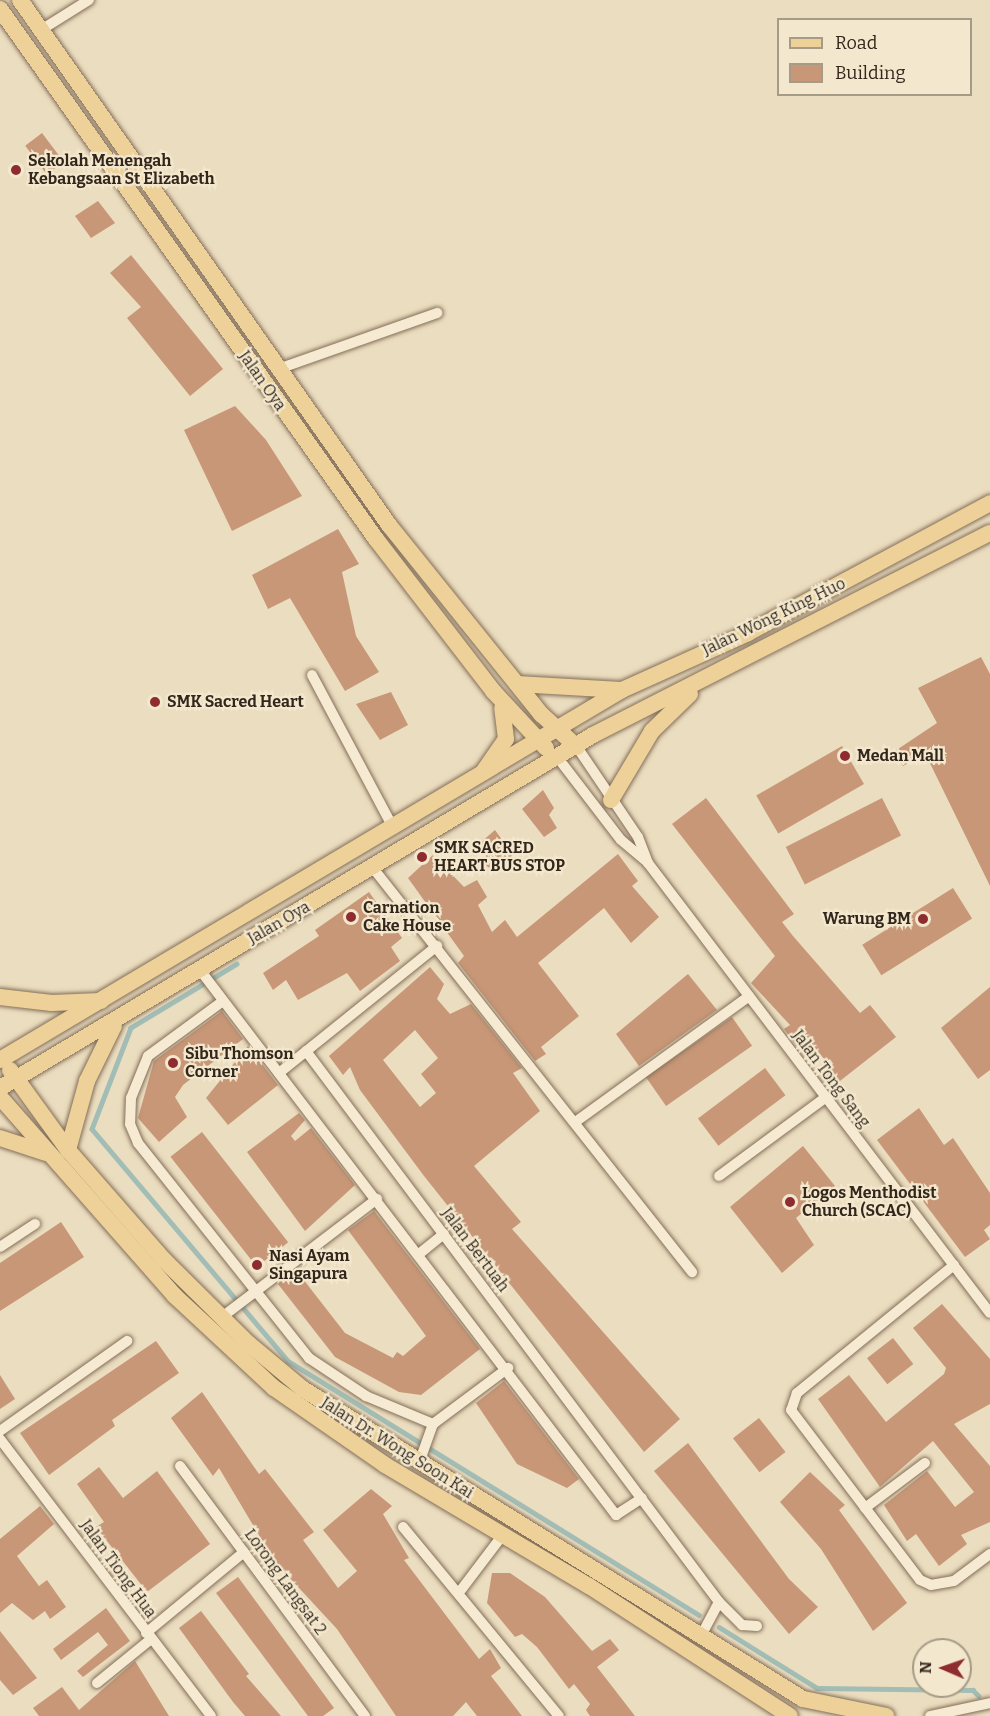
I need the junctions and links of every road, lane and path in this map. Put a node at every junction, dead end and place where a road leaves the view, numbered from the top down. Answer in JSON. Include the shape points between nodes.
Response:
{"nodes":[{"id":1,"x":20,"y":0,"type":"edge"},
{"id":2,"x":90,"y":0,"type":"edge"},
{"id":3,"x":0,"y":9,"type":"edge"},
{"id":4,"x":44,"y":28,"type":"junction"},
{"id":5,"x":437,"y":313,"type":"dead end"},
{"id":6,"x":278,"y":369,"type":"junction"},
{"id":7,"x":990,"y":503,"type":"edge"},
{"id":8,"x":990,"y":533,"type":"edge"},
{"id":9,"x":312,"y":675,"type":"dead end"},
{"id":10,"x":706,"y":680,"type":"junction"},
{"id":11,"x":517,"y":684,"type":"junction"},
{"id":12,"x":622,"y":690,"type":"junction"},
{"id":13,"x":493,"y":691,"type":"junction"},
{"id":14,"x":558,"y":729,"type":"junction"},
{"id":15,"x":538,"y":743,"type":"junction"},
{"id":16,"x":577,"y":747,"type":"junction"},
{"id":17,"x":558,"y":758,"type":"junction"},
{"id":18,"x":479,"y":778,"type":"junction"},
{"id":19,"x":611,"y":800,"type":"junction"},
{"id":20,"x":394,"y":829,"type":"junction"},
{"id":21,"x":648,"y":863,"type":"junction"},
{"id":22,"x":373,"y":867,"type":"junction"},
{"id":23,"x":437,"y":946,"type":"junction"},
{"id":24,"x":203,"y":974,"type":"junction"},
{"id":25,"x":748,"y":996,"type":"junction"},
{"id":26,"x":0,"y":997,"type":"edge"},
{"id":27,"x":105,"y":1001,"type":"junction"},
{"id":28,"x":223,"y":1001,"type":"junction"},
{"id":29,"x":118,"y":1021,"type":"junction"},
{"id":30,"x":306,"y":1051,"type":"junction"},
{"id":31,"x":1,"y":1059,"type":"edge"},
{"id":32,"x":279,"y":1073,"type":"junction"},
{"id":33,"x":16,"y":1079,"type":"junction"},
{"id":34,"x":0,"y":1088,"type":"edge"},
{"id":35,"x":0,"y":1097,"type":"edge"},
{"id":36,"x":826,"y":1098,"type":"junction"},
{"id":37,"x":578,"y":1120,"type":"junction"},
{"id":38,"x":0,"y":1138,"type":"edge"},
{"id":39,"x":68,"y":1150,"type":"junction"},
{"id":40,"x":46,"y":1153,"type":"junction"},
{"id":41,"x":719,"y":1176,"type":"dead end"},
{"id":42,"x":377,"y":1199,"type":"junction"},
{"id":43,"x":35,"y":1224,"type":"dead end"},
{"id":44,"x":444,"y":1234,"type":"junction"},
{"id":45,"x":0,"y":1247,"type":"edge"},
{"id":46,"x":419,"y":1254,"type":"junction"},
{"id":47,"x":954,"y":1265,"type":"junction"},
{"id":48,"x":692,"y":1272,"type":"dead end"},
{"id":49,"x":252,"y":1294,"type":"junction"},
{"id":50,"x":229,"y":1312,"type":"junction"},
{"id":51,"x":990,"y":1312,"type":"edge"},
{"id":52,"x":127,"y":1341,"type":"dead end"},
{"id":53,"x":508,"y":1368,"type":"junction"},
{"id":54,"x":432,"y":1428,"type":"junction"},
{"id":55,"x":0,"y":1431,"type":"edge"},
{"id":56,"x":0,"y":1439,"type":"edge"},
{"id":57,"x":421,"y":1457,"type":"junction"},
{"id":58,"x":925,"y":1463,"type":"dead end"},
{"id":59,"x":180,"y":1466,"type":"dead end"},
{"id":60,"x":642,"y":1498,"type":"junction"},
{"id":61,"x":865,"y":1508,"type":"junction"},
{"id":62,"x":403,"y":1527,"type":"dead end"},
{"id":63,"x":502,"y":1536,"type":"junction"},
{"id":64,"x":244,"y":1552,"type":"junction"},
{"id":65,"x":990,"y":1554,"type":"edge"},
{"id":66,"x":460,"y":1590,"type":"junction"},
{"id":67,"x":719,"y":1602,"type":"junction"},
{"id":68,"x":757,"y":1626,"type":"dead end"},
{"id":69,"x":702,"y":1634,"type":"junction"},
{"id":70,"x":149,"y":1636,"type":"junction"},
{"id":71,"x":97,"y":1683,"type":"dead end"},
{"id":72,"x":990,"y":1703,"type":"edge"},
{"id":73,"x":211,"y":1716,"type":"edge"},
{"id":74,"x":365,"y":1716,"type":"edge"},
{"id":75,"x":559,"y":1716,"type":"edge"},
{"id":76,"x":790,"y":1716,"type":"edge"},
{"id":77,"x":886,"y":1716,"type":"edge"},
{"id":78,"x":930,"y":1716,"type":"edge"}],
"edges":[{"from":1,"to":4,"type":"main road","name":"Jalan Oya"},
{"from":2,"to":4,"type":"street"},
{"from":3,"to":13,"type":"main road","name":"Jalan Oya","via":[[257,376]]},
{"from":4,"to":6,"type":"main road","name":"Jalan Oya"},
{"from":5,"to":6,"type":"street"},
{"from":6,"to":11,"type":"main road","name":"Jalan Oya","via":[[389,525]]},
{"from":7,"to":12,"type":"main road","name":"Jalan Wong King Huo","via":[[748,633]]},
{"from":8,"to":10,"type":"main road","name":"Jalan Wong King Huo"},
{"from":9,"to":20,"type":"street"},
{"from":10,"to":16,"type":"main road","name":"Jalan Wong King Huo"},
{"from":10,"to":19,"type":"main road","via":[[652,731]]},
{"from":11,"to":12,"type":"main road"},
{"from":11,"to":14,"type":"main road","name":"Jalan Oya"},
{"from":12,"to":14,"type":"main road","name":"Jalan Wong King Huo"},
{"from":13,"to":15,"type":"main road","name":"Jalan Oya"},
{"from":13,"to":18,"type":"main road","via":[[508,732]]},
{"from":14,"to":15,"type":"main road","name":"Jalan Oya"},
{"from":14,"to":16,"type":"main road","name":"Jalan Oya"},
{"from":15,"to":17,"type":"main road","name":"Jalan Oya"},
{"from":15,"to":18,"type":"main road","name":"Jalan Oya"},
{"from":16,"to":17,"type":"main road","name":"Jalan Oya"},
{"from":16,"to":19,"type":"street","name":"Jalan Tong Sang"},
{"from":17,"to":21,"type":"street","name":"Jalan Tong Sang","via":[[621,840]]},
{"from":17,"to":22,"type":"main road","name":"Jalan Oya"},
{"from":18,"to":20,"type":"main road","name":"Jalan Oya"},
{"from":19,"to":21,"type":"street","name":"Jalan Tong Sang","via":[[646,852]]},
{"from":20,"to":27,"type":"main road","name":"Jalan Oya"},
{"from":21,"to":25,"type":"street","name":"Jalan Tong Sang"},
{"from":22,"to":23,"type":"street"},
{"from":22,"to":24,"type":"main road","name":"Jalan Oya"},
{"from":23,"to":30,"type":"street"},
{"from":23,"to":37,"type":"street"},
{"from":24,"to":28,"type":"street"},
{"from":24,"to":29,"type":"main road","name":"Jalan Oya"},
{"from":25,"to":36,"type":"street","name":"Jalan Tong Sang"},
{"from":25,"to":37,"type":"street"},
{"from":26,"to":27,"type":"main road","via":[[52,1004]]},
{"from":27,"to":31,"type":"main road","name":"Jalan Oya"},
{"from":28,"to":32,"type":"street"},
{"from":28,"to":49,"type":"street","via":[[148,1056],[131,1098],[130,1124],[155,1166]]},
{"from":29,"to":33,"type":"main road","name":"Jalan Oya"},
{"from":29,"to":39,"type":"main road","via":[[87,1081]]},
{"from":30,"to":32,"type":"street"},
{"from":30,"to":44,"type":"street","name":"Jalan Bertuah"},
{"from":31,"to":33,"type":"main road","name":"Jalan Dr. Wong Soon Kai"},
{"from":32,"to":42,"type":"street"},
{"from":33,"to":34,"type":"main road","name":"Jalan Oya"},
{"from":33,"to":39,"type":"main road","name":"Jalan Dr. Wong Soon Kai"},
{"from":35,"to":40,"type":"main road","name":"Jalan Dr. Wong Soon Kai"},
{"from":36,"to":41,"type":"street"},
{"from":36,"to":47,"type":"street","name":"Jalan Tong Sang"},
{"from":37,"to":48,"type":"street"},
{"from":38,"to":40,"type":"main road"},
{"from":39,"to":50,"type":"main road","name":"Jalan Dr. Wong Soon Kai"},
{"from":40,"to":63,"type":"main road","name":"Jalan Dr. Wong Soon Kai","via":[[176,1296],[274,1388]]},
{"from":42,"to":46,"type":"street"},
{"from":42,"to":49,"type":"street"},
{"from":43,"to":45,"type":"street"},
{"from":44,"to":46,"type":"street"},
{"from":44,"to":60,"type":"street","name":"Jalan Bertuah"},
{"from":46,"to":53,"type":"street"},
{"from":47,"to":51,"type":"street","name":"Jalan Tong Sang"},
{"from":47,"to":61,"type":"street","via":[[793,1397],[794,1416]]},
{"from":49,"to":50,"type":"street"},
{"from":49,"to":54,"type":"street","via":[[309,1358],[366,1396]]},
{"from":50,"to":57,"type":"main road","name":"Jalan Dr. Wong Soon Kai","via":[[303,1389]]},
{"from":52,"to":55,"type":"street"},
{"from":53,"to":54,"type":"street"},
{"from":53,"to":60,"type":"street","via":[[616,1515]]},
{"from":54,"to":57,"type":"street"},
{"from":56,"to":70,"type":"street","name":"Jalan Tiong Hua"},
{"from":57,"to":69,"type":"main road","name":"Jalan Dr. Wong Soon Kai"},
{"from":58,"to":61,"type":"street"},
{"from":59,"to":64,"type":"street","name":"Lorong Langsat 2"},
{"from":60,"to":67,"type":"street","name":"Jalan Bertuah"},
{"from":61,"to":65,"type":"street","via":[[920,1580],[931,1585],[954,1581]]},
{"from":62,"to":66,"type":"street"},
{"from":63,"to":66,"type":"street"},
{"from":63,"to":76,"type":"main road","name":"Jalan Dr. Wong Soon Kai"},
{"from":64,"to":70,"type":"street"},
{"from":64,"to":74,"type":"street","name":"Lorong Langsat 2"},
{"from":66,"to":75,"type":"street"},
{"from":67,"to":68,"type":"street","name":"Jalan Bertuah","via":[[742,1625]]},
{"from":67,"to":69,"type":"street"},
{"from":69,"to":77,"type":"main road","name":"Jalan Dr. Wong Soon Kai","via":[[804,1699]]},
{"from":70,"to":71,"type":"street"},
{"from":70,"to":73,"type":"street","name":"Jalan Tiong Hua"},
{"from":72,"to":78,"type":"street"}]}
